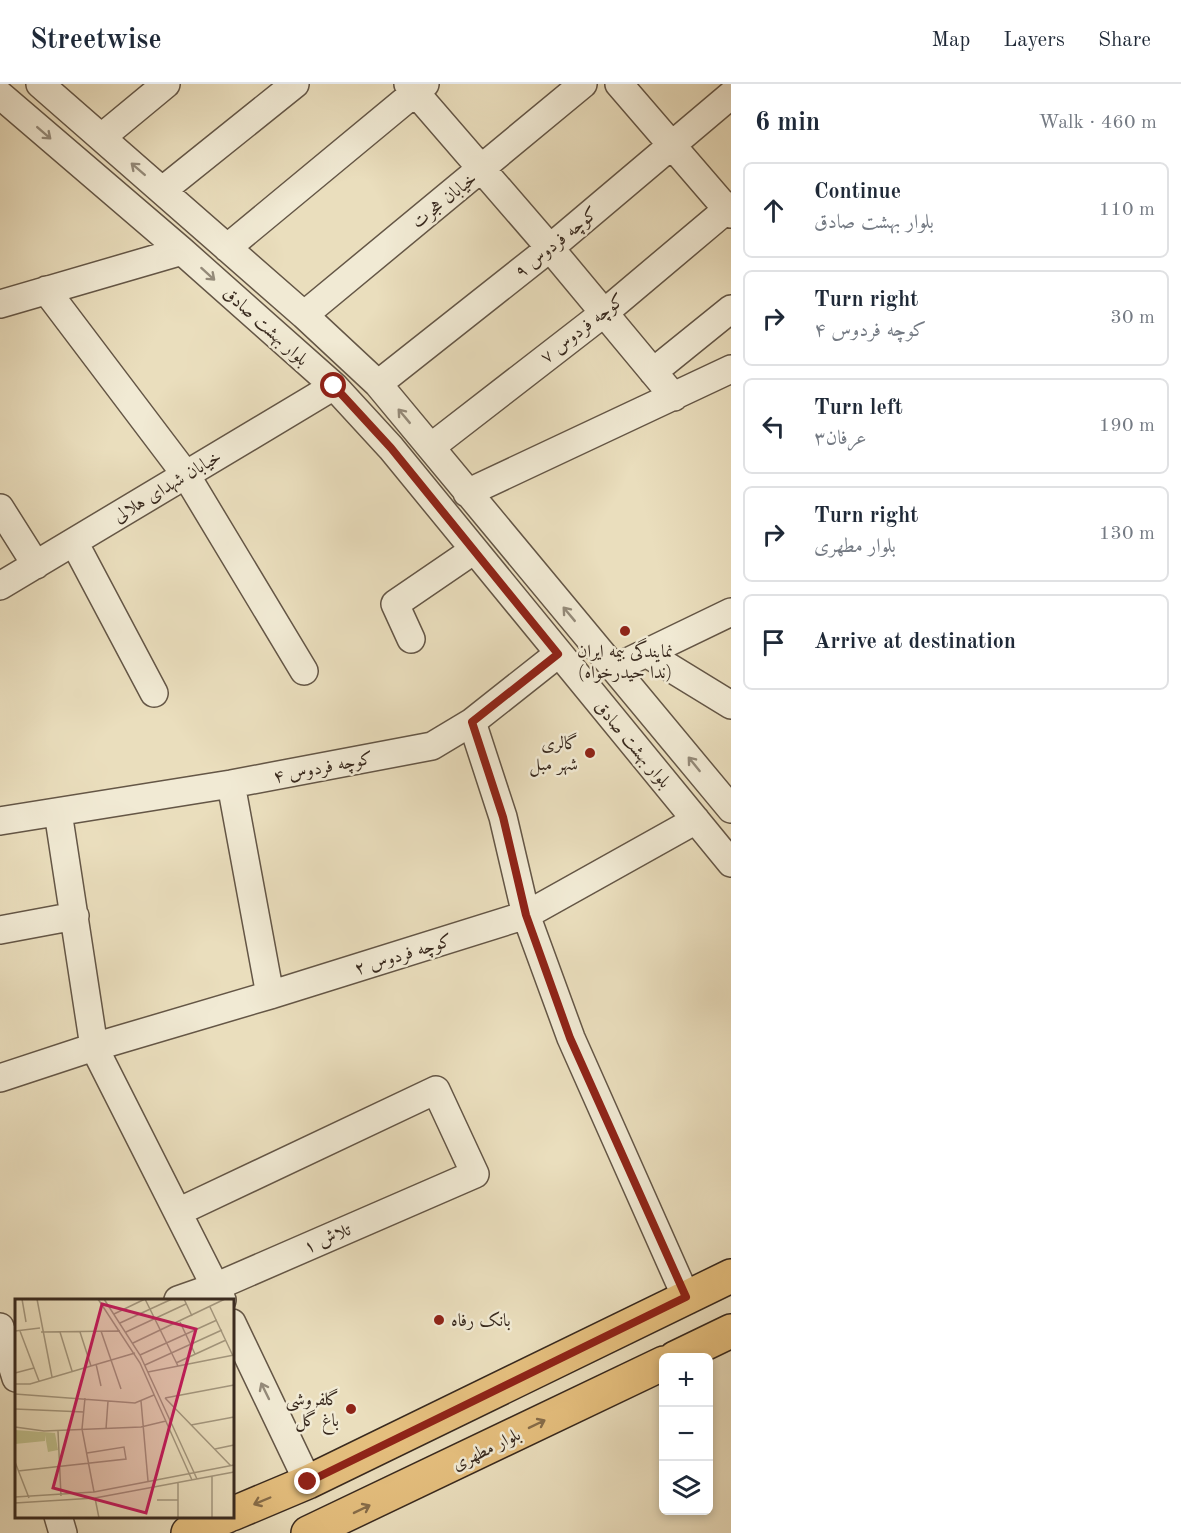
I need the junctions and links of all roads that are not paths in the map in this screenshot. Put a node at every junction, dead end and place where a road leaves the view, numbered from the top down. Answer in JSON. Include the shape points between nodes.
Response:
{"nodes":[{"id":1,"x":40,"y":84,"type":"edge"},
{"id":2,"x":166,"y":84,"type":"edge"},
{"id":3,"x":295,"y":84,"type":"edge"},
{"id":4,"x":583,"y":84,"type":"edge"},
{"id":5,"x":619,"y":84,"type":"edge"},
{"id":6,"x":416,"y":87,"type":"edge"},
{"id":7,"x":0,"y":95,"type":"edge"},
{"id":8,"x":731,"y":95,"type":"edge"},
{"id":9,"x":102,"y":137,"type":"junction"},
{"id":10,"x":673,"y":145,"type":"junction"},
{"id":11,"x":481,"y":170,"type":"junction"},
{"id":12,"x":163,"y":190,"type":"junction"},
{"id":13,"x":730,"y":210,"type":"edge"},
{"id":14,"x":227,"y":248,"type":"junction"},
{"id":15,"x":550,"y":248,"type":"junction"},
{"id":16,"x":182,"y":251,"type":"junction"},
{"id":17,"x":46,"y":290,"type":"junction"},
{"id":18,"x":0,"y":304,"type":"edge"},
{"id":19,"x":731,"y":309,"type":"edge"},
{"id":20,"x":604,"y":313,"type":"junction"},
{"id":21,"x":304,"y":315,"type":"junction"},
{"id":22,"x":731,"y":369,"type":"edge"},
{"id":23,"x":653,"y":372,"type":"junction"},
{"id":24,"x":378,"y":384,"type":"junction"},
{"id":25,"x":334,"y":386,"type":"junction"},
{"id":26,"x":674,"y":397,"type":"junction"},
{"id":27,"x":431,"y":447,"type":"junction"},
{"id":28,"x":186,"y":475,"type":"junction"},
{"id":29,"x":467,"y":493,"type":"junction"},
{"id":30,"x":0,"y":508,"type":"edge"},
{"id":31,"x":74,"y":542,"type":"junction"},
{"id":32,"x":474,"y":550,"type":"junction"},
{"id":33,"x":36,"y":565,"type":"junction"},
{"id":34,"x":0,"y":586,"type":"edge"},
{"id":35,"x":731,"y":612,"type":"edge"},
{"id":36,"x":411,"y":639,"type":"dead end"},
{"id":37,"x":646,"y":653,"type":"junction"},
{"id":38,"x":558,"y":654,"type":"junction"},
{"id":39,"x":615,"y":668,"type":"junction"},
{"id":40,"x":304,"y":671,"type":"dead end"},
{"id":41,"x":154,"y":693,"type":"dead end"},
{"id":42,"x":731,"y":705,"type":"edge"},
{"id":43,"x":472,"y":722,"type":"junction"},
{"id":44,"x":231,"y":784,"type":"junction"},
{"id":45,"x":731,"y":809,"type":"edge"},
{"id":46,"x":58,"y":812,"type":"junction"},
{"id":47,"x":696,"y":820,"type":"junction"},
{"id":48,"x":0,"y":821,"type":"edge"},
{"id":49,"x":731,"y":863,"type":"edge"},
{"id":50,"x":526,"y":915,"type":"junction"},
{"id":51,"x":75,"y":916,"type":"junction"},
{"id":52,"x":0,"y":930,"type":"edge"},
{"id":53,"x":270,"y":995,"type":"junction"},
{"id":54,"x":94,"y":1047,"type":"junction"},
{"id":55,"x":0,"y":1078,"type":"edge"},
{"id":56,"x":178,"y":1212,"type":"junction"},
{"id":57,"x":731,"y":1276,"type":"edge"},
{"id":58,"x":218,"y":1294,"type":"edge"},
{"id":59,"x":686,"y":1297,"type":"junction"},
{"id":60,"x":185,"y":1299,"type":"edge"},
{"id":61,"x":0,"y":1327,"type":"edge"},
{"id":62,"x":234,"y":1327,"type":"edge"},
{"id":63,"x":731,"y":1330,"type":"edge"},
{"id":64,"x":685,"y":1353,"type":"edge"},
{"id":65,"x":659,"y":1365,"type":"edge"},
{"id":66,"x":11,"y":1368,"type":"edge"},
{"id":67,"x":308,"y":1482,"type":"junction"},
{"id":68,"x":234,"y":1513,"type":"edge"},
{"id":69,"x":59,"y":1518,"type":"edge"},
{"id":70,"x":222,"y":1518,"type":"edge"},
{"id":71,"x":325,"y":1530,"type":"edge"},
{"id":72,"x":63,"y":1533,"type":"edge"},
{"id":73,"x":188,"y":1533,"type":"edge"}],
"edges":[{"from":1,"to":9,"type":"street","name":"بلوار بهشت صادق"},
{"from":2,"to":9,"type":"street"},
{"from":3,"to":12,"type":"street"},
{"from":4,"to":11,"type":"street","name":"خیابان هجرت"},
{"from":5,"to":10,"type":"street"},
{"from":6,"to":11,"type":"street"},
{"from":6,"to":14,"type":"street"},
{"from":7,"to":16,"type":"street","name":"بلوار بهشت صادق","one_way":true},
{"from":8,"to":10,"type":"street","name":"کوچه فردوس ۹"},
{"from":12,"to":9,"type":"street","name":"بلوار بهشت صادق","one_way":true},
{"from":10,"to":13,"type":"street"},
{"from":10,"to":15,"type":"street","name":"کوچه فردوس ۹"},
{"from":11,"to":15,"type":"street"},
{"from":11,"to":21,"type":"street","name":"خیابان هجرت"},
{"from":12,"to":14,"type":"street","name":"بلوار بهشت صادق"},
{"from":13,"to":20,"type":"street","name":"کوچه فردوس ۷"},
{"from":14,"to":21,"type":"street","name":"بلوار بهشت صادق"},
{"from":15,"to":20,"type":"street"},
{"from":15,"to":24,"type":"street","name":"کوچه فردوس ۹"},
{"from":16,"to":17,"type":"street"},
{"from":16,"to":25,"type":"street","name":"بلوار بهشت صادق","one_way":true},
{"from":17,"to":18,"type":"street"},
{"from":17,"to":28,"type":"street"},
{"from":19,"to":23,"type":"street"},
{"from":20,"to":23,"type":"street"},
{"from":20,"to":27,"type":"street","name":"کوچه فردوس ۷"},
{"from":21,"to":24,"type":"street","name":"بلوار بهشت صادق"},
{"from":22,"to":26,"type":"street"},
{"from":23,"to":26,"type":"street"},
{"from":27,"to":24,"type":"street","name":"بلوار بهشت صادق","one_way":true},
{"from":25,"to":28,"type":"street","name":"خیابان شهدای هلالی"},
{"from":25,"to":32,"type":"street","name":"بلوار بهشت صادق","via":[[391,448]]},
{"from":26,"to":29,"type":"street"},
{"from":27,"to":29,"type":"street","name":"بلوار بهشت صادق"},
{"from":28,"to":31,"type":"street","name":"خیابان شهدای هلالی"},
{"from":28,"to":40,"type":"street"},
{"from":39,"to":29,"type":"street","name":"بلوار بهشت صادق","one_way":true},
{"from":30,"to":33,"type":"street"},
{"from":31,"to":33,"type":"street","name":"خیابان شهدای هلالی"},
{"from":31,"to":41,"type":"street"},
{"from":32,"to":36,"type":"street","via":[[395,604]]},
{"from":32,"to":38,"type":"street","name":"بلوار بهشت صادق"},
{"from":33,"to":34,"type":"street","name":"خیابان شهدای هلالی"},
{"from":35,"to":37,"type":"street"},
{"from":37,"to":39,"type":"street"},
{"from":37,"to":42,"type":"street"},
{"from":38,"to":43,"type":"street","name":"کوچه فردوس ۴"},
{"from":38,"to":47,"type":"street","name":"بلوار بهشت صادق"},
{"from":45,"to":39,"type":"street","name":"بلوار بهشت صادق","one_way":true},
{"from":43,"to":44,"type":"street","name":"کوچه فردوس ۴","via":[[432,746]]},
{"from":43,"to":50,"type":"street","via":[[503,817]]},
{"from":44,"to":46,"type":"street","name":"کوچه فردوس ۴"},
{"from":44,"to":53,"type":"street"},
{"from":46,"to":48,"type":"street","name":"کوچه فردوس ۴"},
{"from":46,"to":51,"type":"street"},
{"from":47,"to":49,"type":"street","name":"بلوار بهشت صادق"},
{"from":47,"to":50,"type":"street","name":"کوچه فردوس ۲"},
{"from":50,"to":53,"type":"street","name":"کوچه فردوس ۲"},
{"from":50,"to":59,"type":"street","via":[[570,1038]]},
{"from":51,"to":52,"type":"street"},
{"from":51,"to":54,"type":"street"},
{"from":53,"to":54,"type":"street","name":"کوچه فردوس ۲"},
{"from":54,"to":55,"type":"street","name":"کوچه فردوس ۲"},
{"from":54,"to":56,"type":"street"},
{"from":56,"to":58,"type":"street"},
{"from":56,"to":58,"type":"street","name":"تلاش ۱","via":[[436,1090],[475,1174]]},
{"from":57,"to":59,"type":"main road"},
{"from":58,"to":60,"type":"street","name":"تلاش ۱"},
{"from":59,"to":67,"type":"main road"},
{"from":61,"to":66,"type":"street"},
{"from":67,"to":62,"type":"street","one_way":true},
{"from":63,"to":64,"type":"main road"},
{"from":71,"to":65,"type":"main road","name":"بلوار مطهری","one_way":true},
{"from":67,"to":68,"type":"main road","one_way":true},
{"from":67,"to":71,"type":"main road"},
{"from":69,"to":72,"type":"street"},
{"from":70,"to":73,"type":"main road"}]}
